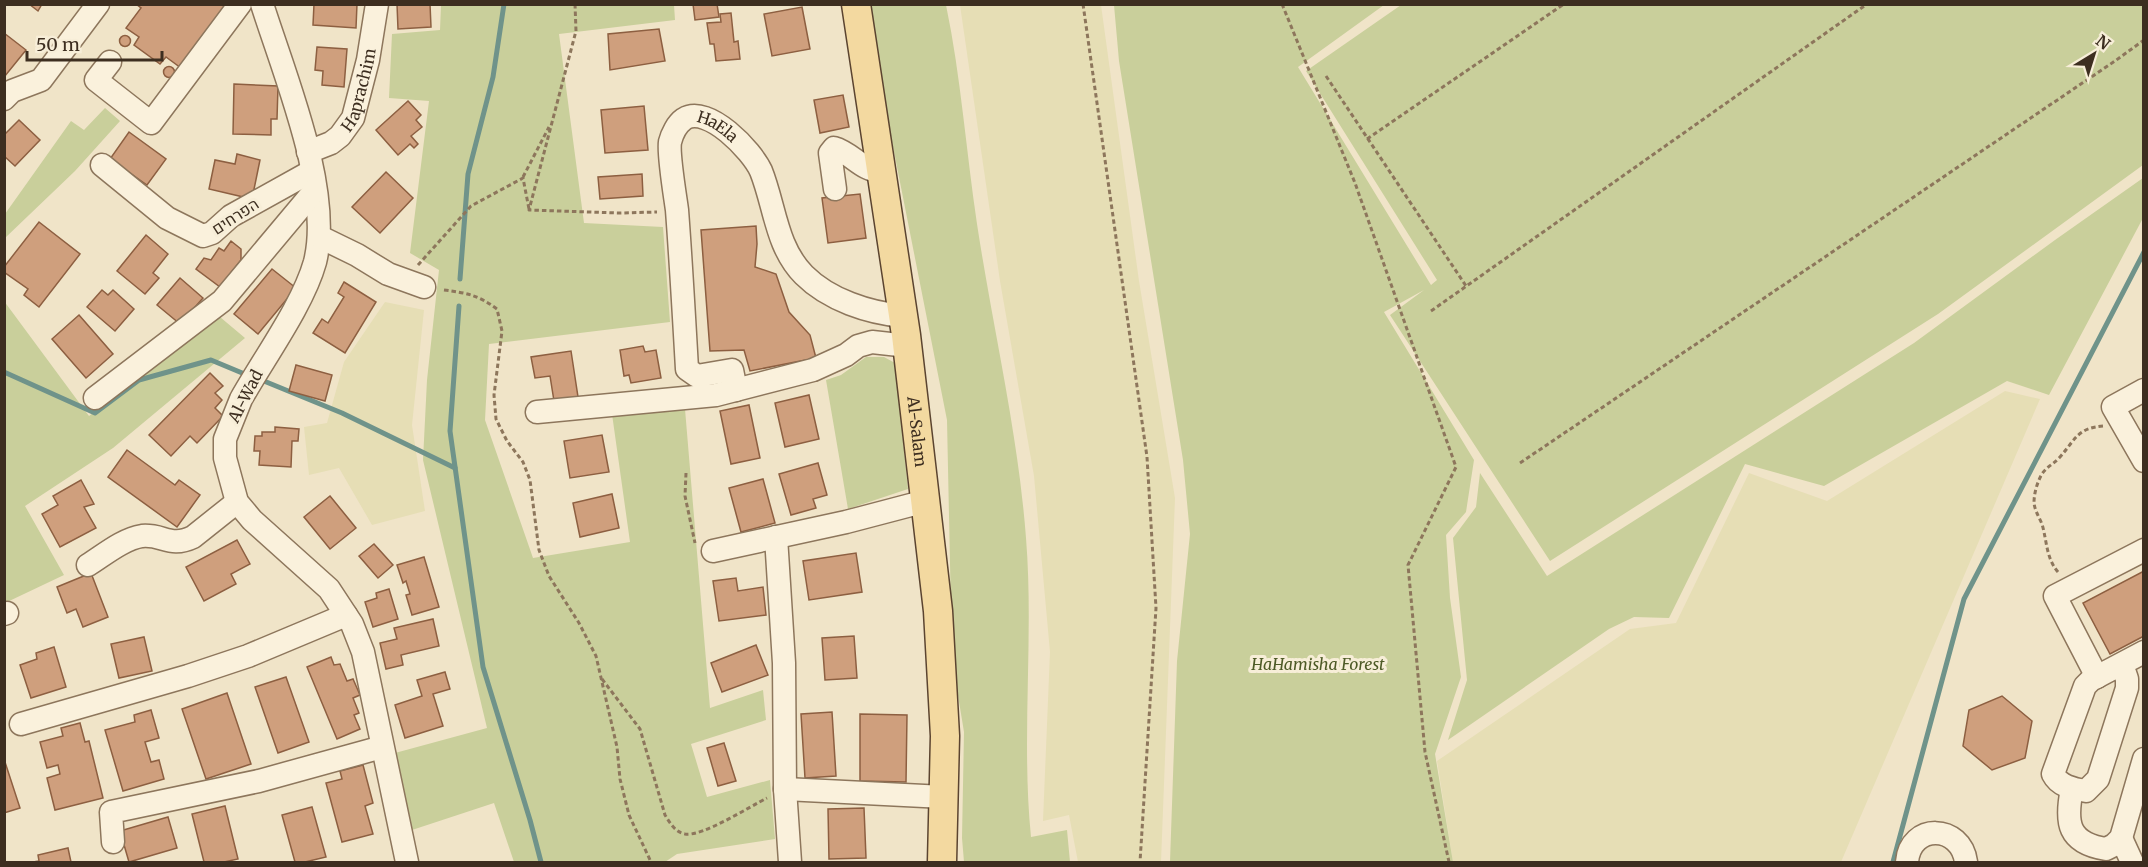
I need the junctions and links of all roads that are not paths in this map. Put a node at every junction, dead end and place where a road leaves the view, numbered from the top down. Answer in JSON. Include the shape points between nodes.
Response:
{"nodes":[{"id":1,"x":98,"y":4,"type":"edge"},
{"id":2,"x":240,"y":4,"type":"edge"},
{"id":3,"x":262,"y":4,"type":"edge"},
{"id":4,"x":377,"y":4,"type":"edge"},
{"id":5,"x":856,"y":4,"type":"edge"},
{"id":6,"x":110,"y":62,"type":"dead end"},
{"id":7,"x":4,"y":99,"type":"edge"},
{"id":8,"x":102,"y":165,"type":"dead end"},
{"id":9,"x":312,"y":171,"type":"junction"},
{"id":10,"x":881,"y":171,"type":"junction"},
{"id":11,"x":835,"y":189,"type":"dead end"},
{"id":12,"x":320,"y":237,"type":"junction"},
{"id":13,"x":414,"y":283,"type":"road end"},
{"id":14,"x":903,"y":315,"type":"junction"},
{"id":15,"x":908,"y":346,"type":"junction"},
{"id":16,"x":736,"y":390,"type":"junction"},
{"id":17,"x":2144,"y":390,"type":"edge"},
{"id":18,"x":95,"y":398,"type":"dead end"},
{"id":19,"x":537,"y":412,"type":"dead end"},
{"id":20,"x":2144,"y":461,"type":"edge"},
{"id":21,"x":926,"y":501,"type":"junction"},
{"id":22,"x":237,"y":502,"type":"junction"},
{"id":23,"x":776,"y":537,"type":"junction"},
{"id":24,"x":2144,"y":550,"type":"edge"},
{"id":25,"x":713,"y":551,"type":"road end"},
{"id":26,"x":88,"y":565,"type":"dead end"},
{"id":27,"x":346,"y":615,"type":"junction"},
{"id":28,"x":2144,"y":652,"type":"edge"},
{"id":29,"x":2122,"y":664,"type":"junction"},
{"id":30,"x":2097,"y":677,"type":"junction"},
{"id":31,"x":21,"y":724,"type":"dead end"},
{"id":32,"x":382,"y":747,"type":"junction"},
{"id":33,"x":2144,"y":759,"type":"edge"},
{"id":34,"x":785,"y":789,"type":"junction"},
{"id":35,"x":2072,"y":789,"type":"junction"},
{"id":36,"x":944,"y":797,"type":"junction"},
{"id":37,"x":2121,"y":838,"type":"junction"},
{"id":38,"x":113,"y":842,"type":"dead end"},
{"id":39,"x":407,"y":862,"type":"edge"},
{"id":40,"x":790,"y":862,"type":"edge"},
{"id":41,"x":942,"y":862,"type":"edge"},
{"id":42,"x":1907,"y":862,"type":"edge"},
{"id":43,"x":1966,"y":862,"type":"edge"},
{"id":44,"x":2132,"y":862,"type":"edge"}],
"edges":[{"from":1,"to":7,"type":"street","via":[[41,80]]},
{"from":2,"to":6,"type":"street","via":[[151,123],[96,80]]},
{"from":3,"to":9,"type":"street","name":"Al-Wad"},
{"from":4,"to":9,"type":"street","name":"Haprachim","via":[[353,118]]},
{"from":5,"to":10,"type":"main road","name":"Al-Salam"},
{"from":8,"to":9,"type":"street","name":"הפרחים","via":[[167,218],[203,236]]},
{"from":9,"to":12,"type":"street","name":"Al-Wad"},
{"from":9,"to":18,"type":"street","via":[[222,301]]},
{"from":10,"to":11,"type":"street","via":[[868,170],[834,148],[830,153]]},
{"from":10,"to":14,"type":"main road","name":"Al-Salam"},
{"from":12,"to":13,"type":"street","via":[[388,274]]},
{"from":12,"to":22,"type":"street","name":"Al-Wad","via":[[306,285],[241,399],[225,439],[225,458]]},
{"from":14,"to":15,"type":"main road","name":"Al-Salam"},
{"from":14,"to":16,"type":"street","name":"HaEla","via":[[862,308],[822,290],[804,275],[791,260],[782,240],[760,169],[744,148],[717,122],[705,117],[684,119],[670,143],[687,369],[697,376],[732,370]]},
{"from":15,"to":16,"type":"street","via":[[872,342],[813,370]]},
{"from":15,"to":21,"type":"main road","name":"Al-Salam"},
{"from":16,"to":19,"type":"street"},
{"from":17,"to":20,"type":"street","via":[[2113,407]]},
{"from":21,"to":23,"type":"street"},
{"from":21,"to":36,"type":"main road","name":"Al-Salam","via":[[943,678]]},
{"from":22,"to":26,"type":"street","via":[[193,537],[174,542],[143,536]]},
{"from":22,"to":27,"type":"street","name":"Al-Wad","via":[[329,589]]},
{"from":23,"to":25,"type":"street"},
{"from":23,"to":34,"type":"street","via":[[784,663]]},
{"from":24,"to":30,"type":"street","via":[[2055,596]]},
{"from":27,"to":31,"type":"street","via":[[248,656]]},
{"from":27,"to":32,"type":"street","name":"Al-Wad","via":[[363,652]]},
{"from":28,"to":29,"type":"street"},
{"from":29,"to":30,"type":"street"},
{"from":29,"to":35,"type":"street","via":[[2127,688],[2098,779],[2086,791]]},
{"from":30,"to":35,"type":"street","via":[[2082,692],[2053,774]]},
{"from":32,"to":38,"type":"street","via":[[259,781],[111,812]]},
{"from":32,"to":39,"type":"street","name":"Al-Wad"},
{"from":33,"to":37,"type":"street"},
{"from":34,"to":36,"type":"street"},
{"from":34,"to":40,"type":"street"},
{"from":35,"to":37,"type":"street","via":[[2067,811],[2070,824],[2084,843],[2106,849]]},
{"from":36,"to":41,"type":"main road","name":"Al-Salam"},
{"from":37,"to":44,"type":"street"},
{"from":42,"to":43,"type":"street","via":[[1916,841],[1937,833],[1958,843]]}]}
